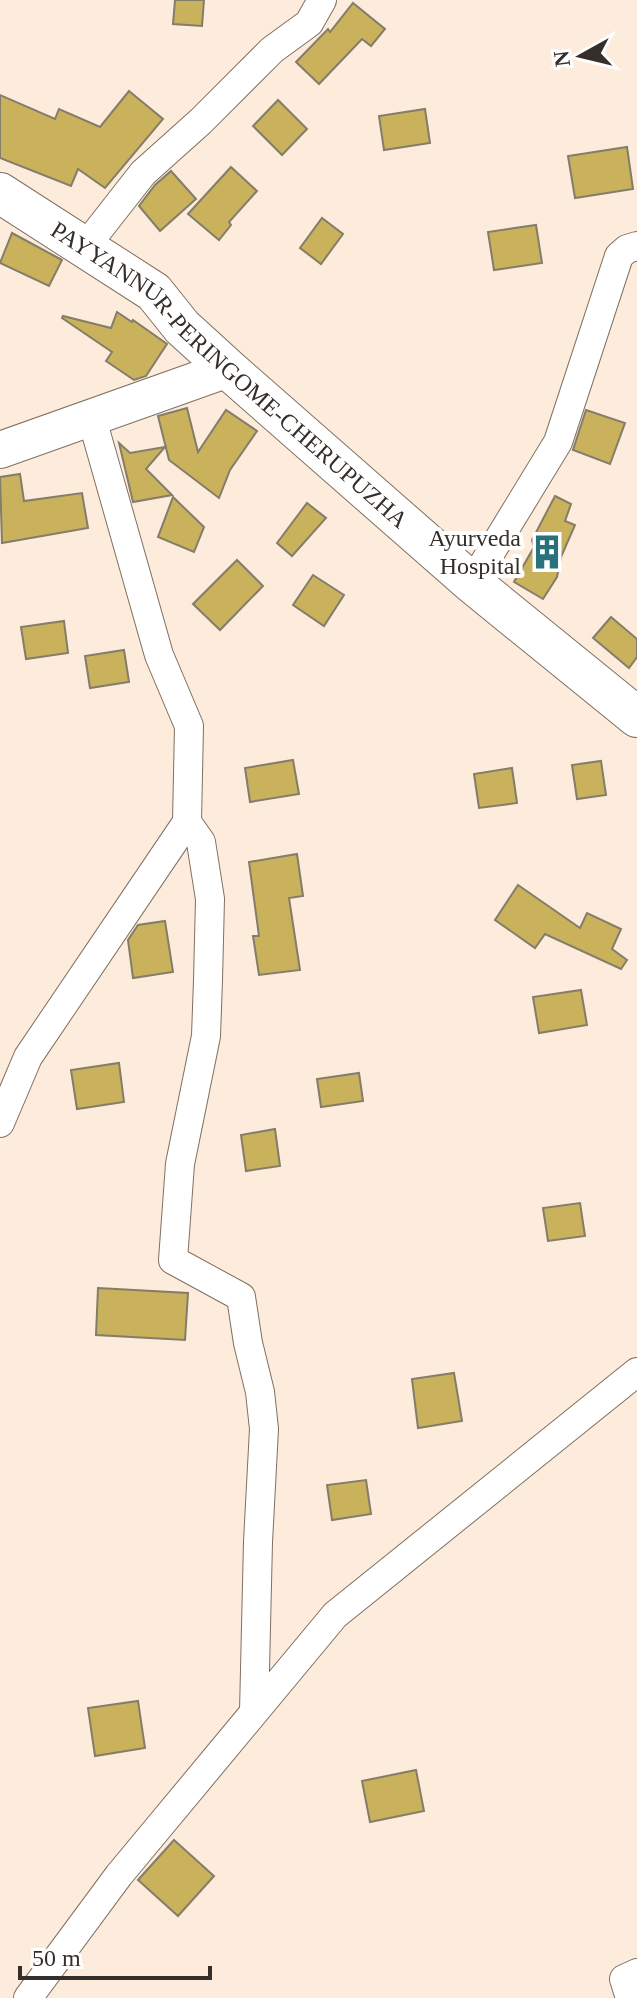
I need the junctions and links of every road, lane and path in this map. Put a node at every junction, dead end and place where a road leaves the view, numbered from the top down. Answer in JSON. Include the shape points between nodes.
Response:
{"nodes":[{"id":1,"x":322,"y":0,"type":"edge"},
{"id":2,"x":0,"y":193,"type":"edge"},
{"id":3,"x":637,"y":246,"type":"edge"},
{"id":4,"x":85,"y":247,"type":"junction"},
{"id":5,"x":228,"y":369,"type":"junction"},
{"id":6,"x":92,"y":419,"type":"junction"},
{"id":7,"x":0,"y":450,"type":"edge"},
{"id":8,"x":472,"y":583,"type":"junction"},
{"id":9,"x":637,"y":717,"type":"edge"},
{"id":10,"x":187,"y":822,"type":"junction"},
{"id":11,"x":0,"y":1123,"type":"edge"},
{"id":12,"x":637,"y":1372,"type":"edge"},
{"id":13,"x":254,"y":1712,"type":"junction"},
{"id":14,"x":637,"y":1973,"type":"edge"},
{"id":15,"x":28,"y":1998,"type":"edge"},
{"id":16,"x":630,"y":1998,"type":"edge"}],
"edges":[{"from":1,"to":4,"type":"street","via":[[309,23],[272,50],[143,173]]},
{"from":2,"to":4,"type":"main road","name":"PAYYANNUR-PERINGOME-CHERUPUZHA"},
{"from":3,"to":8,"type":"street","via":[[619,256],[558,442]]},
{"from":4,"to":5,"type":"main road","name":"PAYYANNUR-PERINGOME-CHERUPUZHA","via":[[154,292],[182,327]]},
{"from":5,"to":6,"type":"street"},
{"from":5,"to":8,"type":"main road","name":"PAYYANNUR-PERINGOME-CHERUPUZHA"},
{"from":6,"to":7,"type":"street"},
{"from":6,"to":10,"type":"street","via":[[159,655],[189,726]]},
{"from":8,"to":9,"type":"main road","name":"PAYYANNUR-PERINGOME-CHERUPUZHA"},
{"from":10,"to":11,"type":"street","via":[[28,1057]]},
{"from":10,"to":13,"type":"street","via":[[201,842],[210,899],[208,994],[206,1036],[180,1164],[173,1260],[241,1297],[260,1392],[264,1429]]},
{"from":12,"to":13,"type":"street","via":[[335,1615]]},
{"from":13,"to":15,"type":"street","via":[[119,1875]]},
{"from":14,"to":16,"type":"street","via":[[624,1979]]}]}
